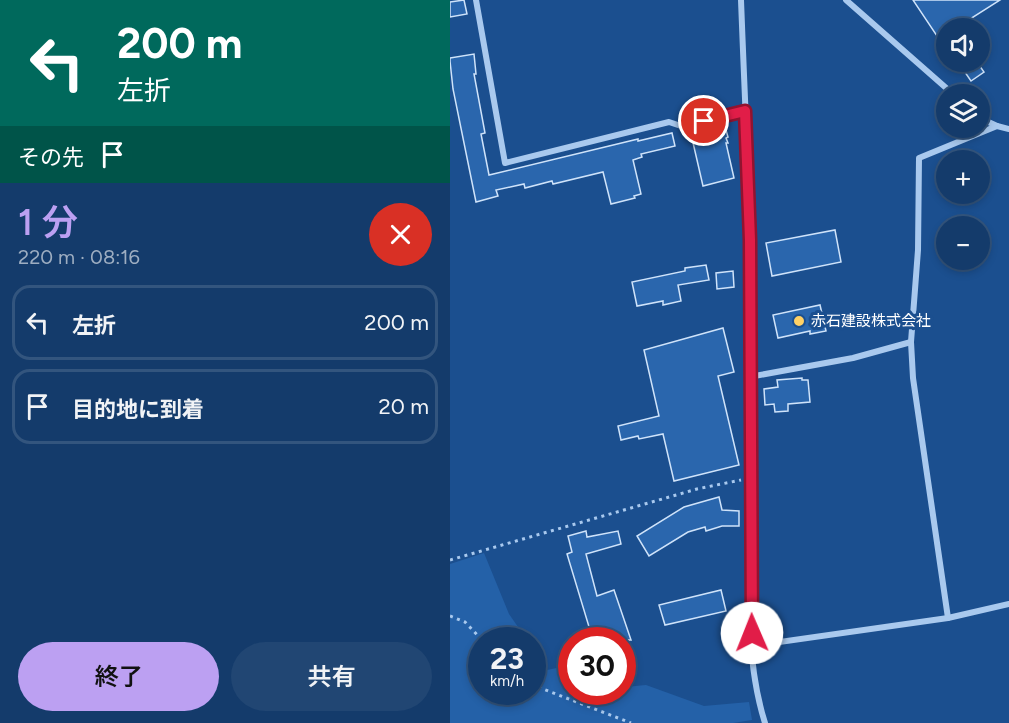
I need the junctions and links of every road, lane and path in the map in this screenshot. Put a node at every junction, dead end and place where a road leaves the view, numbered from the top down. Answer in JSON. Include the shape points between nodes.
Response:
{"nodes":[{"id":1,"x":476,"y":0,"type":"edge"},
{"id":2,"x":741,"y":0,"type":"edge"},
{"id":3,"x":846,"y":0,"type":"edge"},
{"id":4,"x":942,"y":84,"type":"edge"},
{"id":5,"x":745,"y":111,"type":"junction"},
{"id":6,"x":990,"y":123,"type":"edge"},
{"id":7,"x":997,"y":126,"type":"junction"},
{"id":8,"x":1009,"y":129,"type":"edge"},
{"id":9,"x":911,"y":342,"type":"junction"},
{"id":10,"x":750,"y":377,"type":"junction"},
{"id":11,"x":752,"y":477,"type":"junction"},
{"id":12,"x":450,"y":560,"type":"edge"},
{"id":13,"x":1009,"y":604,"type":"edge"},
{"id":14,"x":450,"y":616,"type":"edge"},
{"id":15,"x":948,"y":618,"type":"junction"},
{"id":16,"x":470,"y":627,"type":"edge"},
{"id":17,"x":752,"y":646,"type":"junction"},
{"id":18,"x":546,"y":690,"type":"edge"},
{"id":19,"x":631,"y":723,"type":"edge"},
{"id":20,"x":765,"y":723,"type":"edge"}],
"edges":[{"from":1,"to":5,"type":"street","via":[[505,163],[669,122],[684,127]]},
{"from":2,"to":5,"type":"street"},
{"from":3,"to":4,"type":"street"},
{"from":5,"to":10,"type":"street"},
{"from":6,"to":7,"type":"street"},
{"from":7,"to":8,"type":"street"},
{"from":7,"to":9,"type":"street","via":[[920,158]]},
{"from":9,"to":10,"type":"street","via":[[853,358]]},
{"from":9,"to":15,"type":"street"},
{"from":10,"to":11,"type":"street"},
{"from":11,"to":12,"type":"path","via":[[697,489]]},
{"from":11,"to":17,"type":"street"},
{"from":13,"to":15,"type":"street"},
{"from":14,"to":16,"type":"path"},
{"from":15,"to":17,"type":"street"},
{"from":17,"to":20,"type":"street"},
{"from":18,"to":19,"type":"path"}]}
